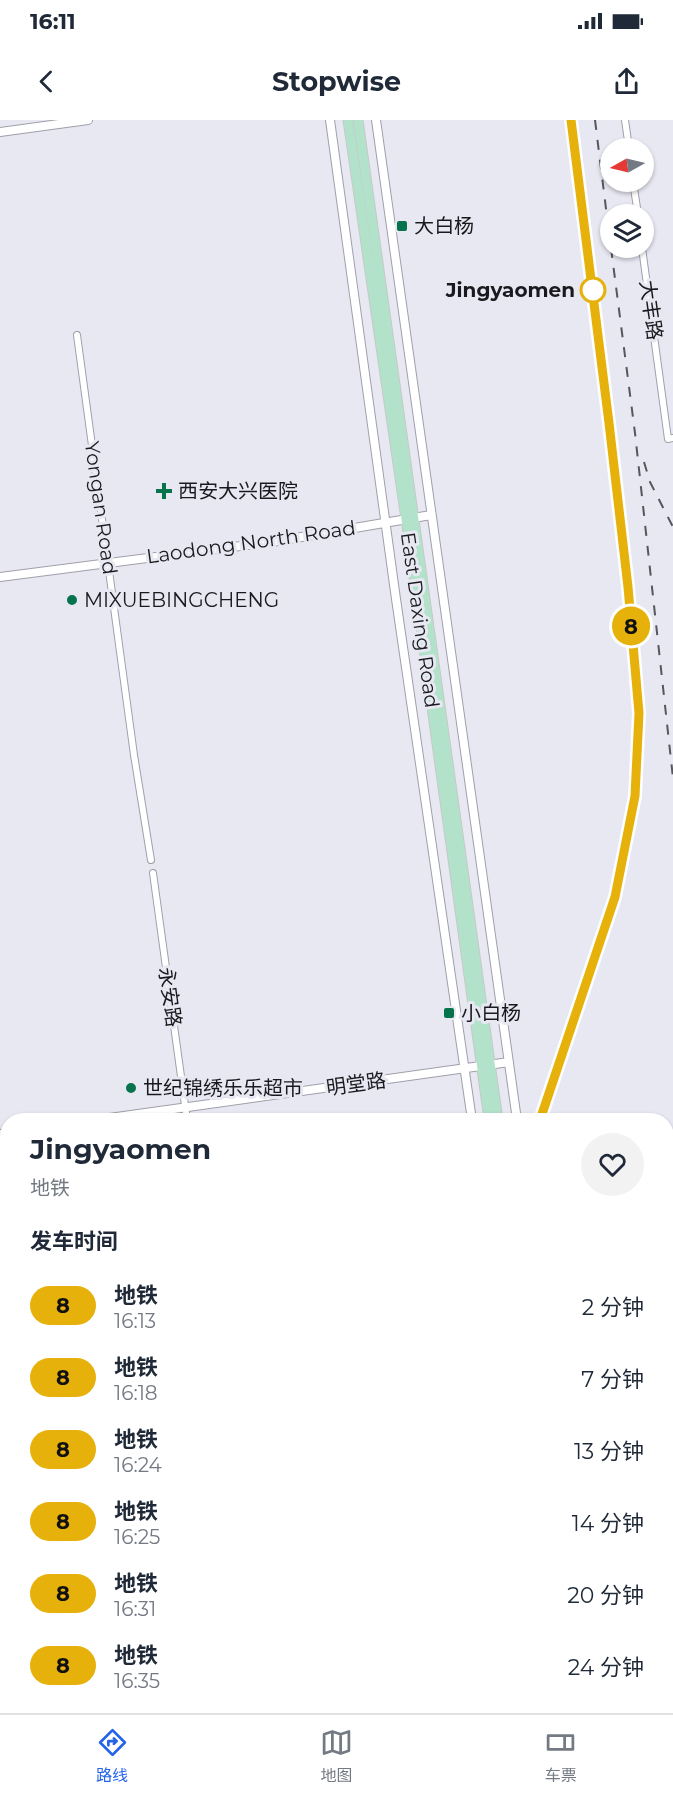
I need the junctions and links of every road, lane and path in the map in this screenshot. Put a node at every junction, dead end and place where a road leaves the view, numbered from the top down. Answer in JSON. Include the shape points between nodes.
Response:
{"nodes":[{"id":1,"x":88,"y":120,"type":"edge"},
{"id":2,"x":330,"y":120,"type":"edge"},
{"id":3,"x":348,"y":120,"type":"edge"},
{"id":4,"x":358,"y":120,"type":"edge"},
{"id":5,"x":376,"y":120,"type":"edge"},
{"id":6,"x":625,"y":120,"type":"edge"},
{"id":7,"x":44,"y":123,"type":"edge"},
{"id":8,"x":0,"y":132,"type":"edge"},
{"id":9,"x":628,"y":138,"type":"edge"},
{"id":10,"x":643,"y":258,"type":"edge"},
{"id":11,"x":77,"y":335,"type":"dead end"},
{"id":12,"x":673,"y":438,"type":"edge"},
{"id":13,"x":431,"y":515,"type":"junction"},
{"id":14,"x":410,"y":519,"type":"junction"},
{"id":15,"x":386,"y":523,"type":"junction"},
{"id":16,"x":108,"y":563,"type":"junction"},
{"id":17,"x":0,"y":577,"type":"edge"},
{"id":18,"x":151,"y":860,"type":"dead end"},
{"id":19,"x":153,"y":873,"type":"dead end"},
{"id":20,"x":509,"y":1062,"type":"junction"},
{"id":21,"x":486,"y":1066,"type":"junction"},
{"id":22,"x":465,"y":1069,"type":"junction"},
{"id":23,"x":185,"y":1108,"type":"junction"},
{"id":24,"x":148,"y":1113,"type":"edge"},
{"id":25,"x":186,"y":1113,"type":"edge"},
{"id":26,"x":471,"y":1113,"type":"edge"},
{"id":27,"x":489,"y":1113,"type":"edge"},
{"id":28,"x":496,"y":1113,"type":"edge"},
{"id":29,"x":516,"y":1113,"type":"edge"}],
"edges":[{"from":1,"to":7,"type":"main road"},
{"from":2,"to":15,"type":"main road"},
{"from":3,"to":14,"type":"main road","name":"East Daxing Road"},
{"from":4,"to":14,"type":"main road","name":"East Daxing Road"},
{"from":5,"to":13,"type":"main road"},
{"from":6,"to":9,"type":"street"},
{"from":7,"to":8,"type":"main road"},
{"from":10,"to":12,"type":"street","name":"大丰路","via":[[668,438]]},
{"from":11,"to":16,"type":"street","name":"Yongan Road"},
{"from":13,"to":14,"type":"main road","name":"Laodong North Road"},
{"from":13,"to":20,"type":"main road"},
{"from":14,"to":15,"type":"main road","name":"Laodong North Road"},
{"from":14,"to":21,"type":"main road","name":"East Daxing Road"},
{"from":15,"to":16,"type":"main road","name":"Laodong North Road"},
{"from":15,"to":22,"type":"main road"},
{"from":16,"to":17,"type":"main road","name":"Laodong North Road"},
{"from":16,"to":18,"type":"street","name":"Yongan Road"},
{"from":19,"to":23,"type":"street","name":"永安路"},
{"from":20,"to":21,"type":"main road","name":"明堂路"},
{"from":20,"to":29,"type":"main road"},
{"from":21,"to":22,"type":"main road","name":"明堂路"},
{"from":21,"to":27,"type":"main road","name":"East Daxing Road"},
{"from":21,"to":28,"type":"main road","name":"East Daxing Road"},
{"from":22,"to":23,"type":"main road","name":"明堂路"},
{"from":22,"to":26,"type":"main road"},
{"from":23,"to":24,"type":"main road","name":"明堂路"},
{"from":23,"to":25,"type":"street","name":"永安路"}]}
